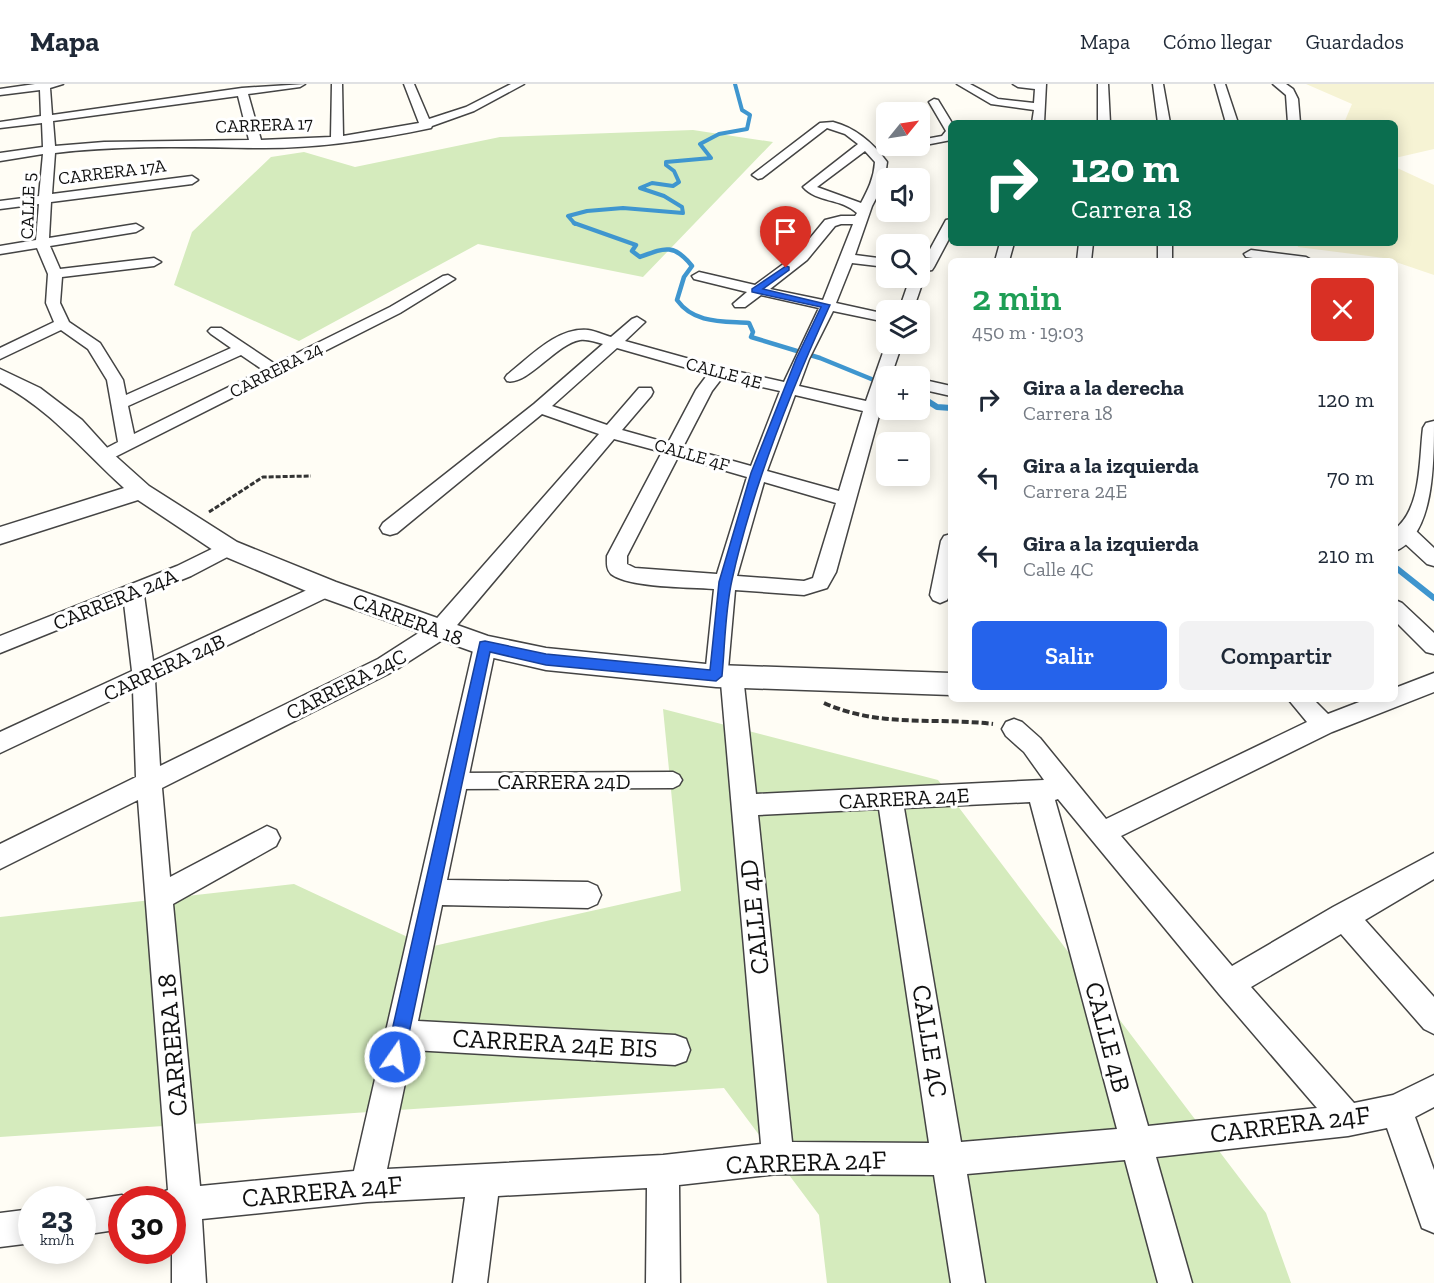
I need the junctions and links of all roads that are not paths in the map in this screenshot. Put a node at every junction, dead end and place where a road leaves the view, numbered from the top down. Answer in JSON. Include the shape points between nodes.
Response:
{"nodes":[{"id":1,"x":300,"y":84,"type":"edge"},
{"id":2,"x":337,"y":84,"type":"edge"},
{"id":3,"x":409,"y":84,"type":"edge"},
{"id":4,"x":519,"y":84,"type":"edge"},
{"id":5,"x":962,"y":84,"type":"edge"},
{"id":6,"x":1018,"y":84,"type":"edge"},
{"id":7,"x":1103,"y":84,"type":"edge"},
{"id":8,"x":1158,"y":84,"type":"edge"},
{"id":9,"x":1220,"y":84,"type":"edge"},
{"id":10,"x":1278,"y":84,"type":"edge"},
{"id":11,"x":49,"y":85,"type":"edge"},
{"id":12,"x":1041,"y":86,"type":"edge"},
{"id":13,"x":242,"y":91,"type":"junction"},
{"id":14,"x":0,"y":92,"type":"edge"},
{"id":15,"x":934,"y":102,"type":"dead end"},
{"id":16,"x":1040,"y":107,"type":"junction"},
{"id":17,"x":48,"y":118,"type":"junction"},
{"id":18,"x":1038,"y":120,"type":"edge"},
{"id":19,"x":1104,"y":120,"type":"edge"},
{"id":20,"x":1164,"y":120,"type":"edge"},
{"id":21,"x":1231,"y":120,"type":"edge"},
{"id":22,"x":1294,"y":120,"type":"edge"},
{"id":23,"x":0,"y":125,"type":"edge"},
{"id":24,"x":427,"y":126,"type":"junction"},
{"id":25,"x":948,"y":126,"type":"edge"},
{"id":26,"x":948,"y":136,"type":"edge"},
{"id":27,"x":337,"y":141,"type":"junction"},
{"id":28,"x":930,"y":141,"type":"edge"},
{"id":29,"x":256,"y":145,"type":"junction"},
{"id":30,"x":871,"y":147,"type":"junction"},
{"id":31,"x":49,"y":150,"type":"junction"},
{"id":32,"x":0,"y":157,"type":"edge"},
{"id":33,"x":758,"y":175,"type":"dead end"},
{"id":34,"x":192,"y":180,"type":"dead end"},
{"id":35,"x":44,"y":199,"type":"junction"},
{"id":36,"x":0,"y":206,"type":"edge"},
{"id":37,"x":862,"y":216,"type":"junction"},
{"id":38,"x":136,"y":228,"type":"dead end"},
{"id":39,"x":948,"y":228,"type":"edge"},
{"id":40,"x":42,"y":244,"type":"junction"},
{"id":41,"x":0,"y":250,"type":"edge"},
{"id":42,"x":1251,"y":253,"type":"edge"},
{"id":43,"x":846,"y":258,"type":"junction"},
{"id":44,"x":1285,"y":258,"type":"edge"},
{"id":45,"x":154,"y":262,"type":"dead end"},
{"id":46,"x":876,"y":262,"type":"edge"},
{"id":47,"x":930,"y":262,"type":"edge"},
{"id":48,"x":55,"y":274,"type":"junction"},
{"id":49,"x":699,"y":276,"type":"dead end"},
{"id":50,"x":448,"y":279,"type":"dead end"},
{"id":51,"x":756,"y":290,"type":"junction"},
{"id":52,"x":740,"y":304,"type":"dead end"},
{"id":53,"x":826,"y":305,"type":"junction"},
{"id":54,"x":876,"y":316,"type":"edge"},
{"id":55,"x":637,"y":322,"type":"dead end"},
{"id":56,"x":62,"y":324,"type":"junction"},
{"id":57,"x":216,"y":331,"type":"dead end"},
{"id":58,"x":613,"y":344,"type":"junction"},
{"id":59,"x":242,"y":349,"type":"junction"},
{"id":60,"x":0,"y":354,"type":"edge"},
{"id":61,"x":274,"y":371,"type":"junction"},
{"id":62,"x":718,"y":372,"type":"junction"},
{"id":63,"x":0,"y":375,"type":"edge"},
{"id":64,"x":513,"y":378,"type":"dead end"},
{"id":65,"x":930,"y":386,"type":"edge"},
{"id":66,"x":790,"y":390,"type":"junction"},
{"id":67,"x":948,"y":390,"type":"edge"},
{"id":68,"x":645,"y":392,"type":"dead end"},
{"id":69,"x":876,"y":398,"type":"edge"},
{"id":70,"x":120,"y":404,"type":"junction"},
{"id":71,"x":540,"y":408,"type":"junction"},
{"id":72,"x":872,"y":408,"type":"junction"},
{"id":73,"x":1434,"y":428,"type":"edge"},
{"id":74,"x":611,"y":432,"type":"junction"},
{"id":75,"x":127,"y":444,"type":"junction"},
{"id":76,"x":673,"y":450,"type":"junction"},
{"id":77,"x":103,"y":457,"type":"junction"},
{"id":78,"x":757,"y":473,"type":"junction"},
{"id":79,"x":1431,"y":477,"type":"edge"},
{"id":80,"x":141,"y":491,"type":"junction"},
{"id":81,"x":845,"y":499,"type":"junction"},
{"id":82,"x":390,"y":528,"type":"dead end"},
{"id":83,"x":0,"y":536,"type":"edge"},
{"id":84,"x":1401,"y":538,"type":"edge"},
{"id":85,"x":228,"y":548,"type":"junction"},
{"id":86,"x":948,"y":556,"type":"edge"},
{"id":87,"x":1434,"y":559,"type":"edge"},
{"id":88,"x":725,"y":582,"type":"junction"},
{"id":89,"x":327,"y":589,"type":"junction"},
{"id":90,"x":133,"y":592,"type":"junction"},
{"id":91,"x":940,"y":595,"type":"dead end"},
{"id":92,"x":1398,"y":611,"type":"edge"},
{"id":93,"x":439,"y":631,"type":"junction"},
{"id":94,"x":0,"y":645,"type":"edge"},
{"id":95,"x":485,"y":646,"type":"junction"},
{"id":96,"x":1434,"y":646,"type":"edge"},
{"id":97,"x":144,"y":676,"type":"junction"},
{"id":98,"x":724,"y":676,"type":"junction"},
{"id":99,"x":1434,"y":682,"type":"edge"},
{"id":100,"x":948,"y":684,"type":"edge"},
{"id":101,"x":1398,"y":696,"type":"edge"},
{"id":102,"x":1302,"y":702,"type":"edge"},
{"id":103,"x":1383,"y":702,"type":"edge"},
{"id":104,"x":1324,"y":725,"type":"junction"},
{"id":105,"x":1014,"y":729,"type":"road end"},
{"id":106,"x":0,"y":743,"type":"edge"},
{"id":107,"x":673,"y":780,"type":"dead end"},
{"id":108,"x":455,"y":781,"type":"junction"},
{"id":109,"x":148,"y":784,"type":"junction"},
{"id":110,"x":1052,"y":790,"type":"junction"},
{"id":111,"x":890,"y":799,"type":"junction"},
{"id":112,"x":744,"y":805,"type":"junction"},
{"id":113,"x":1102,"y":833,"type":"junction"},
{"id":114,"x":267,"y":838,"type":"dead end"},
{"id":115,"x":0,"y":858,"type":"edge"},
{"id":116,"x":1434,"y":865,"type":"edge"},
{"id":117,"x":431,"y":892,"type":"junction"},
{"id":118,"x":588,"y":895,"type":"dead end"},
{"id":119,"x":159,"y":897,"type":"junction"},
{"id":120,"x":1344,"y":916,"type":"junction"},
{"id":121,"x":1229,"y":984,"type":"junction"},
{"id":122,"x":1434,"y":1019,"type":"edge"},
{"id":123,"x":400,"y":1035,"type":"junction"},
{"id":124,"x":675,"y":1050,"type":"dead end"},
{"id":125,"x":1434,"y":1090,"type":"edge"},
{"id":126,"x":1397,"y":1110,"type":"junction"},
{"id":127,"x":1348,"y":1120,"type":"junction"},
{"id":128,"x":1137,"y":1143,"type":"junction"},
{"id":129,"x":778,"y":1158,"type":"junction"},
{"id":130,"x":949,"y":1159,"type":"junction"},
{"id":131,"x":663,"y":1171,"type":"junction"},
{"id":132,"x":484,"y":1180,"type":"junction"},
{"id":133,"x":178,"y":1186,"type":"edge"},
{"id":134,"x":367,"y":1186,"type":"junction"},
{"id":135,"x":186,"y":1203,"type":"edge"},
{"id":136,"x":1433,"y":1208,"type":"edge"},
{"id":137,"x":18,"y":1228,"type":"edge"},
{"id":138,"x":0,"y":1230,"type":"edge"},
{"id":139,"x":186,"y":1259,"type":"edge"},
{"id":140,"x":189,"y":1283,"type":"edge"},
{"id":141,"x":470,"y":1283,"type":"edge"},
{"id":142,"x":663,"y":1283,"type":"edge"},
{"id":143,"x":968,"y":1283,"type":"edge"},
{"id":144,"x":1175,"y":1283,"type":"edge"}],
"edges":[{"from":1,"to":13,"type":"street"},
{"from":2,"to":27,"type":"street"},
{"from":3,"to":24,"type":"street"},
{"from":4,"to":24,"type":"street","name":"CARRERA 17","via":[[467,112]]},
{"from":5,"to":16,"type":"street","via":[[995,102]]},
{"from":6,"to":12,"type":"street"},
{"from":7,"to":19,"type":"street"},
{"from":8,"to":20,"type":"street"},
{"from":9,"to":21,"type":"street"},
{"from":10,"to":22,"type":"street","via":[[1293,94]]},
{"from":11,"to":14,"type":"street"},
{"from":11,"to":17,"type":"street","name":"CALLE 5"},
{"from":12,"to":16,"type":"street"},
{"from":13,"to":17,"type":"street"},
{"from":13,"to":29,"type":"street"},
{"from":15,"to":25,"type":"street"},
{"from":16,"to":18,"type":"street"},
{"from":17,"to":23,"type":"street"},
{"from":17,"to":31,"type":"street","name":"CALLE 5"},
{"from":24,"to":27,"type":"street","name":"CARRERA 17"},
{"from":26,"to":28,"type":"street"},
{"from":27,"to":29,"type":"street","name":"CARRERA 17"},
{"from":29,"to":31,"type":"street","name":"CARRERA 17","via":[[104,145]]},
{"from":30,"to":33,"type":"street","via":[[846,130],[830,125],[820,128]]},
{"from":30,"to":37,"type":"street","via":[[881,162],[881,176]]},
{"from":30,"to":37,"type":"street","via":[[810,187],[814,192],[853,202]]},
{"from":31,"to":32,"type":"street","name":"CARRERA 17"},
{"from":31,"to":35,"type":"street","name":"CALLE 5"},
{"from":34,"to":35,"type":"street","name":"CARRERA 17A"},
{"from":35,"to":36,"type":"street","name":"CARRERA 17A"},
{"from":35,"to":40,"type":"street","name":"CALLE 5"},
{"from":37,"to":43,"type":"street"},
{"from":37,"to":51,"type":"street","via":[[830,223],[802,257]]},
{"from":38,"to":40,"type":"street"},
{"from":39,"to":47,"type":"street"},
{"from":40,"to":41,"type":"street"},
{"from":40,"to":48,"type":"street","name":"CALLE 5"},
{"from":42,"to":44,"type":"street"},
{"from":43,"to":46,"type":"street"},
{"from":43,"to":53,"type":"street"},
{"from":45,"to":48,"type":"street"},
{"from":48,"to":56,"type":"street","name":"CALLE 5","via":[[52,303]]},
{"from":49,"to":51,"type":"street"},
{"from":50,"to":61,"type":"street","name":"CARRERA 24"},
{"from":51,"to":52,"type":"street"},
{"from":51,"to":53,"type":"street"},
{"from":53,"to":54,"type":"street"},
{"from":53,"to":66,"type":"street"},
{"from":55,"to":58,"type":"street"},
{"from":56,"to":60,"type":"street"},
{"from":56,"to":70,"type":"street","via":[[94,346],[105,361],[115,380]]},
{"from":57,"to":59,"type":"street"},
{"from":58,"to":62,"type":"street","name":"CALLE 4E"},
{"from":58,"to":64,"type":"street","name":"CALLE 4E","via":[[578,334]]},
{"from":58,"to":71,"type":"street"},
{"from":59,"to":61,"type":"street"},
{"from":59,"to":70,"type":"street"},
{"from":61,"to":75,"type":"street","name":"CARRERA 24"},
{"from":62,"to":66,"type":"street","name":"CALLE 4E"},
{"from":62,"to":76,"type":"street","via":[[704,390]]},
{"from":63,"to":77,"type":"street","name":"CARRERA 18","via":[[33,392],[74,425]]},
{"from":65,"to":67,"type":"street"},
{"from":66,"to":72,"type":"street","name":"CALLE 4E"},
{"from":66,"to":78,"type":"street"},
{"from":68,"to":74,"type":"street","name":"CARRERA 24C"},
{"from":69,"to":72,"type":"street"},
{"from":70,"to":75,"type":"street"},
{"from":71,"to":74,"type":"street","name":"CALLE 4F"},
{"from":71,"to":82,"type":"street"},
{"from":72,"to":81,"type":"street"},
{"from":73,"to":79,"type":"street"},
{"from":74,"to":76,"type":"street","name":"CALLE 4F"},
{"from":74,"to":93,"type":"street","name":"CARRERA 24C"},
{"from":75,"to":77,"type":"street","name":"CARRERA 24"},
{"from":76,"to":78,"type":"street","name":"CALLE 4F"},
{"from":76,"to":88,"type":"street","via":[[617,556],[616,568],[632,575]]},
{"from":77,"to":80,"type":"street","name":"CARRERA 18"},
{"from":78,"to":81,"type":"street","name":"CALLE 4F"},
{"from":78,"to":88,"type":"street"},
{"from":79,"to":84,"type":"street","via":[[1418,520]]},
{"from":80,"to":83,"type":"street"},
{"from":80,"to":85,"type":"street","name":"CARRERA 18"},
{"from":81,"to":88,"type":"street","via":[[820,583],[804,588]]},
{"from":84,"to":87,"type":"street"},
{"from":85,"to":89,"type":"street","name":"CARRERA 18"},
{"from":85,"to":90,"type":"street","name":"CARRERA 24A"},
{"from":86,"to":91,"type":"street"},
{"from":88,"to":98,"type":"street"},
{"from":89,"to":93,"type":"street","name":"CARRERA 18"},
{"from":89,"to":97,"type":"street","name":"CARRERA 24B"},
{"from":90,"to":94,"type":"street","name":"CARRERA 24A"},
{"from":90,"to":97,"type":"street","name":"CARRERA 18"},
{"from":92,"to":96,"type":"street"},
{"from":93,"to":95,"type":"street","name":"CARRERA 18"},
{"from":93,"to":109,"type":"street","name":"CARRERA 24C","via":[[386,665]]},
{"from":95,"to":98,"type":"street","name":"CARRERA 18","via":[[546,659]]},
{"from":95,"to":108,"type":"street"},
{"from":97,"to":106,"type":"street","name":"CARRERA 24B"},
{"from":97,"to":109,"type":"street","name":"CARRERA 18"},
{"from":98,"to":100,"type":"street","name":"CARRERA 18"},
{"from":98,"to":112,"type":"street","name":"CALLE 4D"},
{"from":99,"to":101,"type":"street"},
{"from":102,"to":104,"type":"street"},
{"from":103,"to":104,"type":"street"},
{"from":104,"to":113,"type":"street"},
{"from":105,"to":110,"type":"street","via":[[1032,745]]},
{"from":107,"to":108,"type":"street","name":"CARRERA 24D"},
{"from":108,"to":117,"type":"street"},
{"from":109,"to":115,"type":"street","name":"CARRERA 24C"},
{"from":109,"to":119,"type":"street","name":"CARRERA 18"},
{"from":110,"to":111,"type":"street","name":"CARRERA 24E"},
{"from":110,"to":113,"type":"street"},
{"from":110,"to":128,"type":"street","name":"CALLE 4B"},
{"from":111,"to":112,"type":"street","name":"CARRERA 24E"},
{"from":111,"to":130,"type":"street","name":"CALLE 4C"},
{"from":112,"to":129,"type":"street","name":"CALLE 4D"},
{"from":113,"to":121,"type":"street"},
{"from":114,"to":119,"type":"street"},
{"from":116,"to":120,"type":"street"},
{"from":117,"to":118,"type":"street"},
{"from":117,"to":123,"type":"street"},
{"from":119,"to":133,"type":"street","name":"CARRERA 18"},
{"from":120,"to":121,"type":"street"},
{"from":120,"to":122,"type":"street"},
{"from":121,"to":127,"type":"street"},
{"from":123,"to":124,"type":"street","name":"CARRERA 24E BIS"},
{"from":123,"to":134,"type":"street"},
{"from":125,"to":126,"type":"street","name":"CARRERA 24F"},
{"from":126,"to":127,"type":"street","name":"CARRERA 24F"},
{"from":126,"to":136,"type":"street"},
{"from":127,"to":128,"type":"street","name":"CARRERA 24F"},
{"from":128,"to":130,"type":"street","name":"CARRERA 24F"},
{"from":128,"to":144,"type":"street","name":"CALLE 4B"},
{"from":129,"to":130,"type":"street","name":"CARRERA 24F"},
{"from":129,"to":131,"type":"street","name":"CARRERA 24F"},
{"from":130,"to":143,"type":"street","name":"CALLE 4C"},
{"from":131,"to":132,"type":"street","name":"CARRERA 24F"},
{"from":131,"to":142,"type":"street"},
{"from":132,"to":134,"type":"street","name":"CARRERA 24F"},
{"from":132,"to":141,"type":"street"},
{"from":134,"to":135,"type":"street","name":"CARRERA 24F"},
{"from":137,"to":138,"type":"street"},
{"from":139,"to":140,"type":"street","name":"CARRERA 18"}]}
